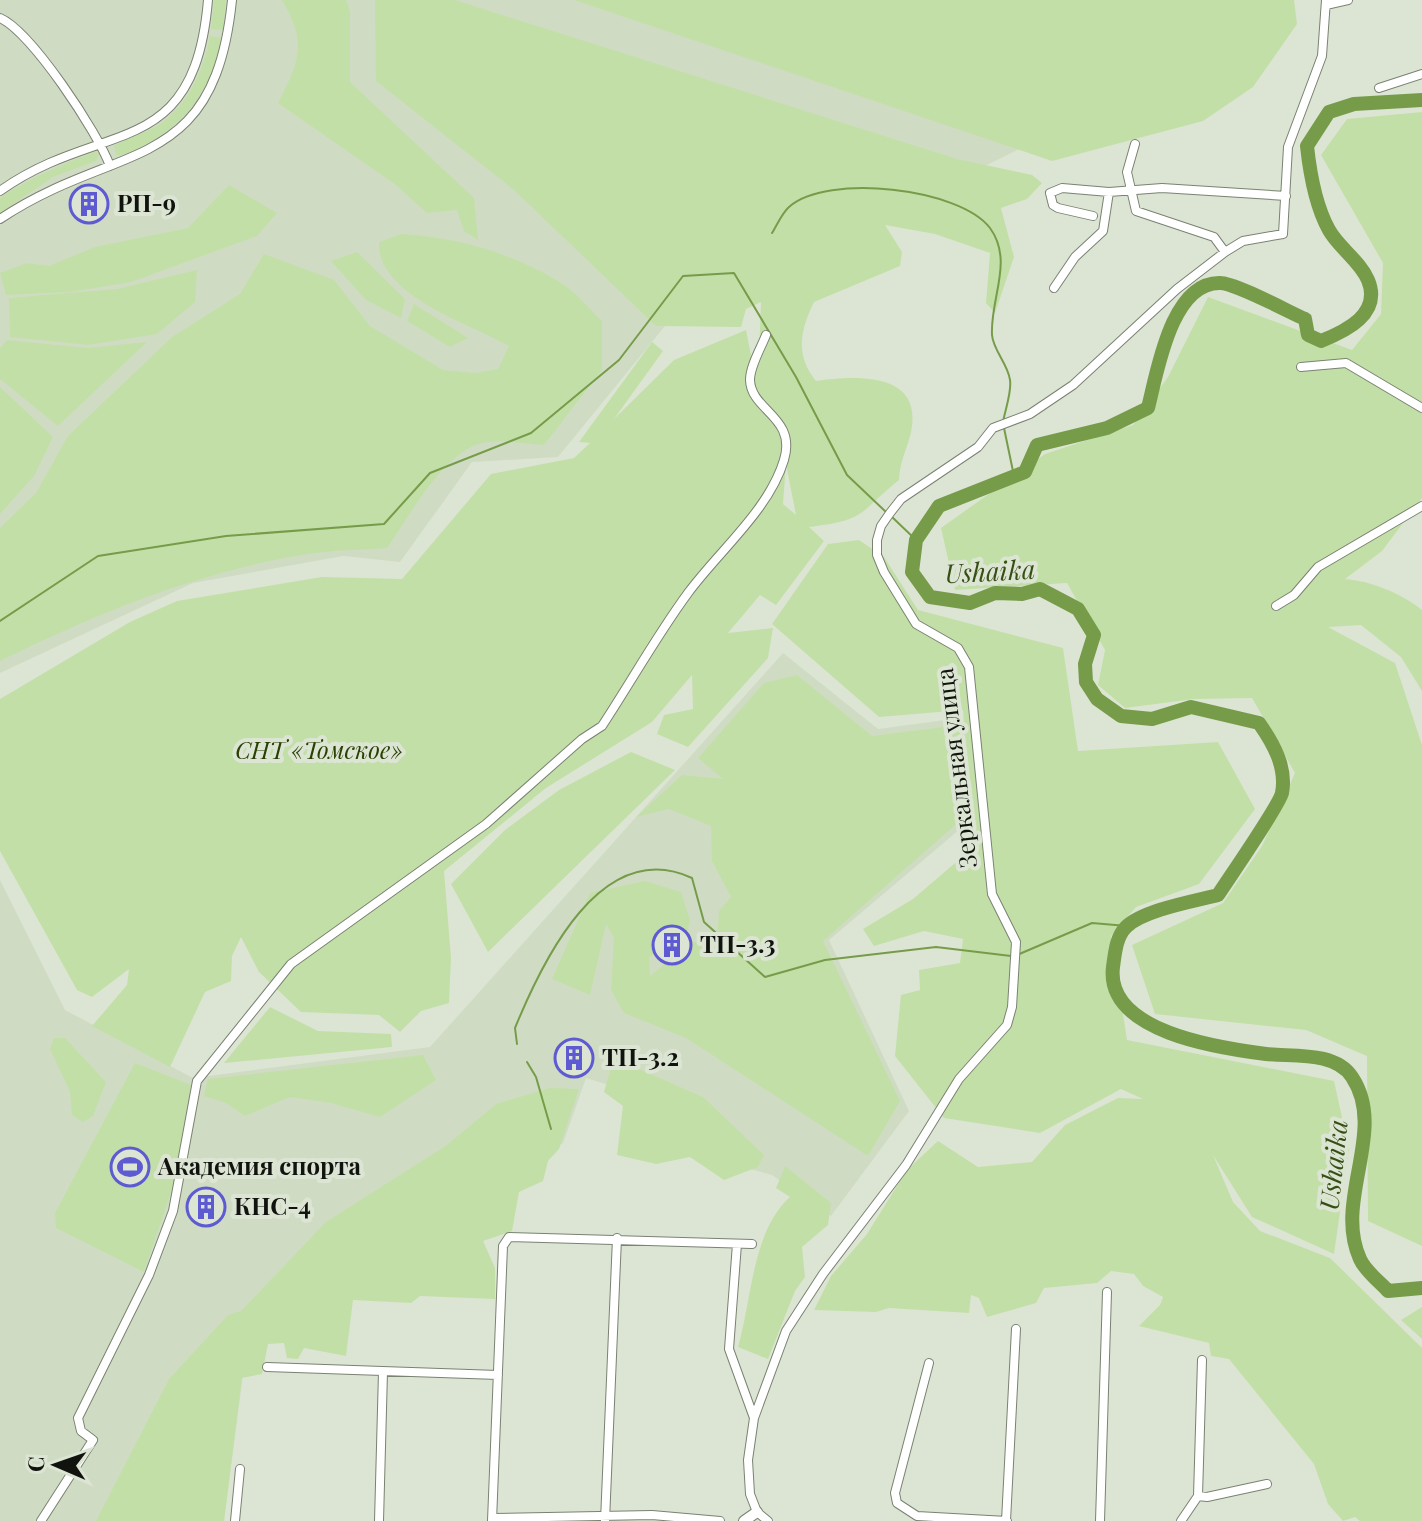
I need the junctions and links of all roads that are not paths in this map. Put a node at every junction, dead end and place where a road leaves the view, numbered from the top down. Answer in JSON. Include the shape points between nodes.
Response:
{"nodes":[{"id":1,"x":208,"y":0,"type":"edge"},
{"id":2,"x":232,"y":0,"type":"edge"},
{"id":3,"x":1348,"y":0,"type":"edge"},
{"id":4,"x":1326,"y":3,"type":"edge"},
{"id":5,"x":0,"y":18,"type":"edge"},
{"id":6,"x":1422,"y":74,"type":"edge"},
{"id":7,"x":1379,"y":88,"type":"dead end"},
{"id":8,"x":102,"y":144,"type":"junction"},
{"id":9,"x":1135,"y":144,"type":"dead end"},
{"id":10,"x":110,"y":166,"type":"junction"},
{"id":11,"x":0,"y":191,"type":"edge"},
{"id":12,"x":1130,"y":191,"type":"junction"},
{"id":13,"x":1109,"y":192,"type":"junction"},
{"id":14,"x":1286,"y":196,"type":"junction"},
{"id":15,"x":1093,"y":216,"type":"dead end"},
{"id":16,"x":0,"y":219,"type":"edge"},
{"id":17,"x":1225,"y":252,"type":"junction"},
{"id":18,"x":1054,"y":288,"type":"dead end"},
{"id":19,"x":766,"y":335,"type":"dead end"},
{"id":20,"x":1301,"y":367,"type":"dead end"},
{"id":21,"x":1422,"y":408,"type":"edge"},
{"id":22,"x":1422,"y":506,"type":"edge"},
{"id":23,"x":1276,"y":606,"type":"dead end"},
{"id":24,"x":617,"y":1238,"type":"junction"},
{"id":25,"x":737,"y":1244,"type":"junction"},
{"id":26,"x":752,"y":1244,"type":"dead end"},
{"id":27,"x":1107,"y":1292,"type":"dead end"},
{"id":28,"x":1016,"y":1329,"type":"dead end"},
{"id":29,"x":1202,"y":1360,"type":"dead end"},
{"id":30,"x":929,"y":1363,"type":"dead end"},
{"id":31,"x":267,"y":1367,"type":"dead end"},
{"id":32,"x":383,"y":1372,"type":"junction"},
{"id":33,"x":498,"y":1375,"type":"junction"},
{"id":34,"x":754,"y":1418,"type":"junction"},
{"id":35,"x":240,"y":1469,"type":"dead end"},
{"id":36,"x":1267,"y":1484,"type":"dead end"},
{"id":37,"x":1198,"y":1496,"type":"junction"},
{"id":38,"x":757,"y":1512,"type":"junction"},
{"id":39,"x":492,"y":1519,"type":"edge"},
{"id":40,"x":605,"y":1520,"type":"edge"},
{"id":41,"x":41,"y":1521,"type":"edge"},
{"id":42,"x":235,"y":1521,"type":"edge"},
{"id":43,"x":379,"y":1521,"type":"edge"},
{"id":44,"x":720,"y":1521,"type":"edge"},
{"id":45,"x":744,"y":1521,"type":"edge"},
{"id":46,"x":768,"y":1521,"type":"edge"},
{"id":47,"x":1007,"y":1521,"type":"edge"},
{"id":48,"x":1100,"y":1521,"type":"edge"},
{"id":49,"x":1181,"y":1521,"type":"edge"}],
"edges":[{"from":1,"to":8,"type":"street","via":[[201,54],[179,97],[156,120]]},
{"from":2,"to":10,"type":"street","via":[[223,57],[199,110],[172,136]]},
{"from":3,"to":4,"type":"street"},
{"from":4,"to":14,"type":"street","name":"Зеркальная улица","via":[[1320,64],[1288,147]]},
{"from":5,"to":8,"type":"street","via":[[24,36]]},
{"from":6,"to":7,"type":"street"},
{"from":8,"to":10,"type":"street"},
{"from":8,"to":11,"type":"street"},
{"from":9,"to":12,"type":"street","via":[[1127,172]]},
{"from":10,"to":16,"type":"street","via":[[57,185]]},
{"from":12,"to":13,"type":"street"},
{"from":12,"to":14,"type":"street","via":[[1162,188]]},
{"from":12,"to":17,"type":"street","via":[[1136,211],[1214,237]]},
{"from":13,"to":15,"type":"street","via":[[1062,188],[1050,193],[1058,208]]},
{"from":13,"to":18,"type":"street","via":[[1103,231],[1075,257]]},
{"from":14,"to":17,"type":"street","name":"Зеркальная улица","via":[[1283,234],[1243,241]]},
{"from":17,"to":34,"type":"street","name":"Зеркальная улица","via":[[1073,385],[1030,414],[993,428],[961,460],[901,499],[881,526],[877,555],[908,612],[916,624],[958,648],[969,667],[992,894],[1016,942],[1012,1007],[1007,1025],[959,1079],[906,1165],[800,1309],[778,1350]]},
{"from":19,"to":41,"type":"street","via":[[751,388],[783,425],[780,472],[686,595],[602,726],[486,824],[291,964],[197,1081],[173,1211],[149,1275],[78,1418],[81,1431],[93,1440]]},
{"from":20,"to":21,"type":"street","via":[[1346,363]]},
{"from":22,"to":23,"type":"street","via":[[1318,567],[1294,595]]},
{"from":24,"to":25,"type":"street"},
{"from":24,"to":33,"type":"street","via":[[509,1237],[503,1246]]},
{"from":24,"to":40,"type":"street"},
{"from":25,"to":26,"type":"street"},
{"from":25,"to":34,"type":"street","via":[[729,1349]]},
{"from":27,"to":48,"type":"street"},
{"from":28,"to":47,"type":"street"},
{"from":29,"to":37,"type":"street"},
{"from":30,"to":47,"type":"street","via":[[895,1493],[897,1503],[917,1516]]},
{"from":31,"to":32,"type":"street"},
{"from":32,"to":33,"type":"street"},
{"from":32,"to":43,"type":"street"},
{"from":33,"to":39,"type":"street"},
{"from":34,"to":38,"type":"street","name":"Зеркальная улица","via":[[748,1475]]},
{"from":35,"to":42,"type":"street"},
{"from":36,"to":37,"type":"street"},
{"from":37,"to":49,"type":"street"},
{"from":38,"to":45,"type":"street"},
{"from":38,"to":46,"type":"street"},
{"from":39,"to":40,"type":"street"},
{"from":40,"to":44,"type":"street","via":[[652,1515]]}]}
